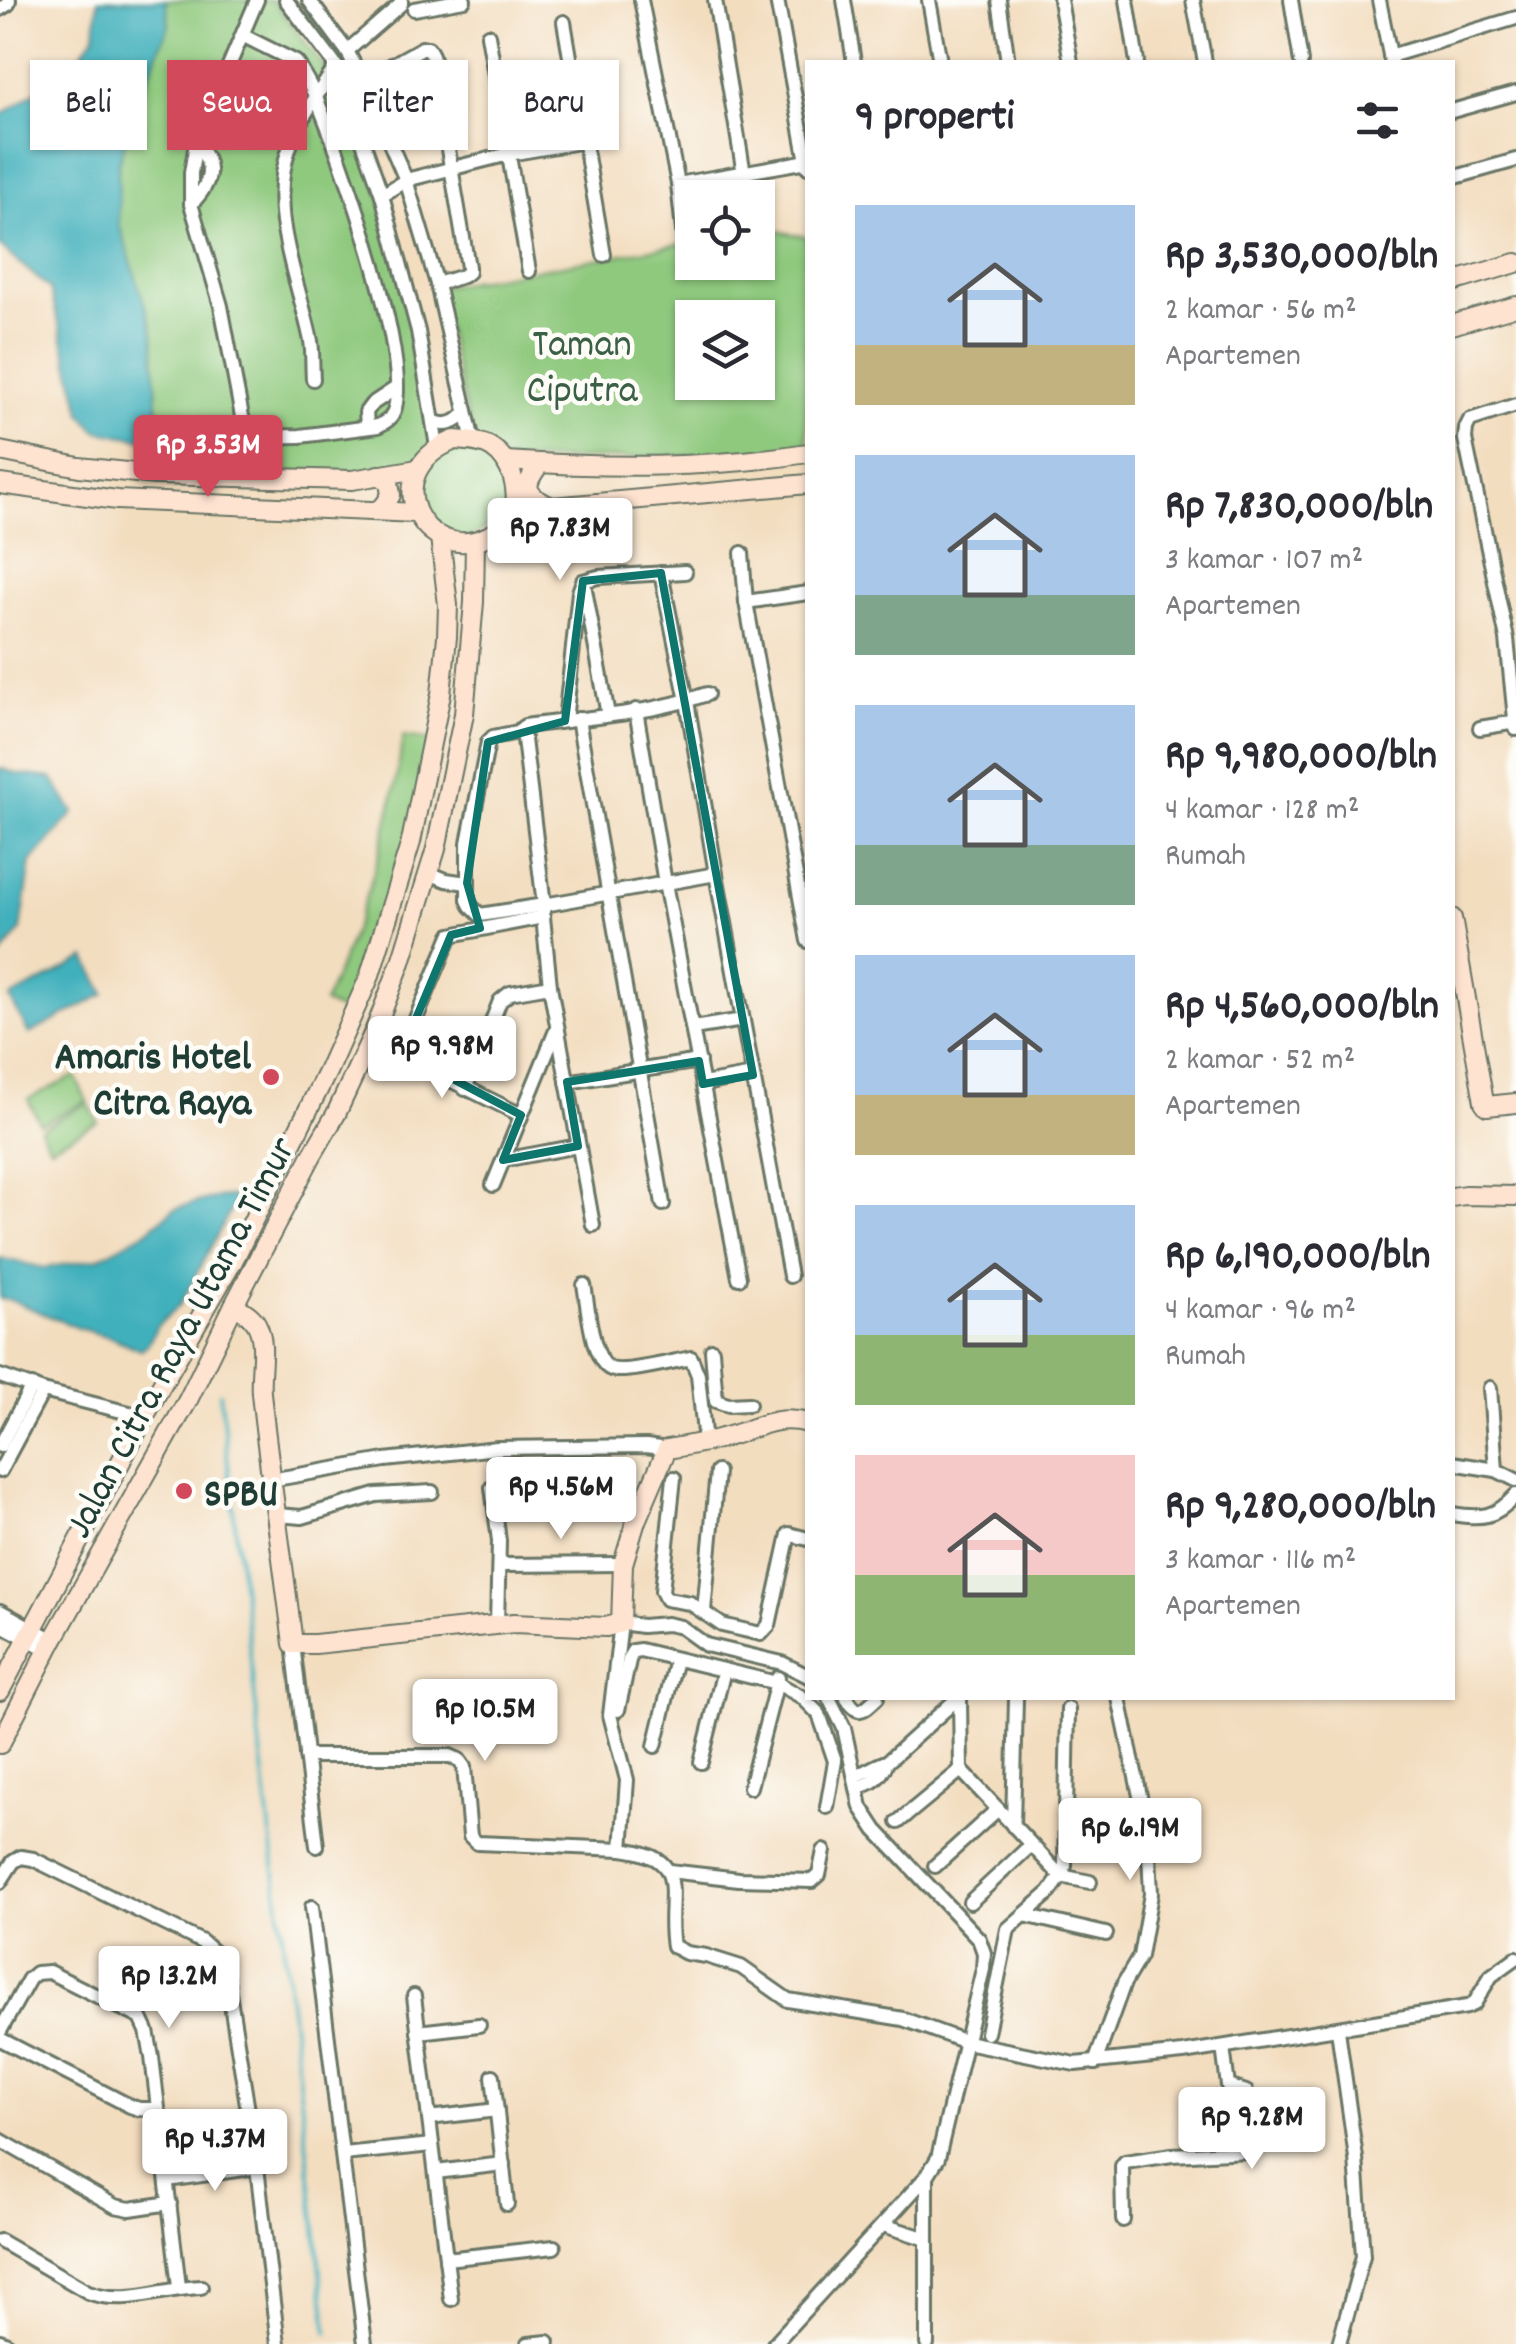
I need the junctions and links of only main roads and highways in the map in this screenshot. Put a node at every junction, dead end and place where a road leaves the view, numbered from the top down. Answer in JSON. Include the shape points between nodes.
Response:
{"nodes":[{"id":1,"x":1516,"y":263,"type":"edge"},
{"id":2,"x":1455,"y":281,"type":"edge"},
{"id":3,"x":1516,"y":306,"type":"edge"},
{"id":4,"x":1455,"y":324,"type":"edge"},
{"id":5,"x":0,"y":451,"type":"edge"},
{"id":6,"x":805,"y":453,"type":"edge"},
{"id":7,"x":506,"y":461,"type":"junction"},
{"id":8,"x":540,"y":464,"type":"junction"},
{"id":9,"x":418,"y":469,"type":"junction"},
{"id":10,"x":379,"y":475,"type":"junction"},
{"id":11,"x":0,"y":484,"type":"edge"},
{"id":12,"x":805,"y":484,"type":"edge"},
{"id":13,"x":552,"y":508,"type":"junction"},
{"id":14,"x":376,"y":511,"type":"junction"},
{"id":15,"x":417,"y":513,"type":"junction"},
{"id":16,"x":513,"y":514,"type":"junction"},
{"id":17,"x":440,"y":537,"type":"junction"},
{"id":18,"x":475,"y":542,"type":"junction"},
{"id":19,"x":443,"y":566,"type":"junction"},
{"id":20,"x":475,"y":568,"type":"junction"},
{"id":21,"x":1455,"y":935,"type":"edge"},
{"id":22,"x":1516,"y":1103,"type":"edge"},
{"id":23,"x":289,"y":1144,"type":"junction"},
{"id":24,"x":311,"y":1157,"type":"junction"},
{"id":25,"x":1455,"y":1196,"type":"edge"},
{"id":26,"x":1516,"y":1196,"type":"edge"},
{"id":27,"x":234,"y":1304,"type":"junction"},
{"id":28,"x":805,"y":1423,"type":"edge"},
{"id":29,"x":106,"y":1492,"type":"junction"},
{"id":30,"x":130,"y":1504,"type":"junction"},
{"id":31,"x":0,"y":1691,"type":"edge"},
{"id":32,"x":0,"y":1744,"type":"edge"}],
"edges":[{"from":1,"to":2,"type":"main road"},
{"from":3,"to":4,"type":"main road"},
{"from":5,"to":10,"type":"main road","via":[[155,474],[352,480]]},
{"from":6,"to":8,"type":"main road","via":[[704,466]]},
{"from":7,"to":8,"type":"main road"},
{"from":7,"to":9,"type":"main road","via":[[492,448],[455,440]]},
{"from":7,"to":16,"type":"main road","via":[[515,490]]},
{"from":8,"to":13,"type":"main road","via":[[528,489]]},
{"from":9,"to":10,"type":"main road"},
{"from":9,"to":15,"type":"main road"},
{"from":10,"to":14,"type":"main road","via":[[391,495]]},
{"from":11,"to":14,"type":"main road","via":[[116,500]]},
{"from":12,"to":13,"type":"main road"},
{"from":13,"to":16,"type":"main road"},
{"from":14,"to":15,"type":"main road"},
{"from":15,"to":17,"type":"main road"},
{"from":16,"to":18,"type":"main road"},
{"from":17,"to":18,"type":"main road"},
{"from":17,"to":19,"type":"main road","name":"Jalan Citra Raya Utama Timur"},
{"from":18,"to":20,"type":"main road","name":"Jalan Citra Raya Utama Timur"},
{"from":19,"to":20,"type":"main road","via":[[460,557]]},
{"from":19,"to":23,"type":"main road","name":"Jalan Citra Raya Utama Timur","via":[[447,638],[411,842],[369,978]]},
{"from":20,"to":24,"type":"main road","name":"Jalan Citra Raya Utama Timur","via":[[464,714],[436,849],[375,1030]]},
{"from":21,"to":22,"type":"main road","via":[[1487,1106]]},
{"from":23,"to":24,"type":"main road"},
{"from":23,"to":29,"type":"main road","name":"Jalan Citra Raya Utama Timur"},
{"from":24,"to":27,"type":"main road","name":"Jalan Citra Raya Utama Timur"},
{"from":25,"to":26,"type":"main road"},
{"from":27,"to":28,"type":"main road","via":[[258,1325],[262,1342],[270,1480],[293,1644],[621,1622],[623,1564],[666,1449],[780,1419]]},
{"from":27,"to":30,"type":"main road","name":"Jalan Citra Raya Utama Timur"},
{"from":29,"to":30,"type":"main road"},
{"from":29,"to":31,"type":"main road","name":"Jalan Citra Raya Utama Timur"},
{"from":30,"to":32,"type":"main road","name":"Jalan Citra Raya Utama Timur"}]}
